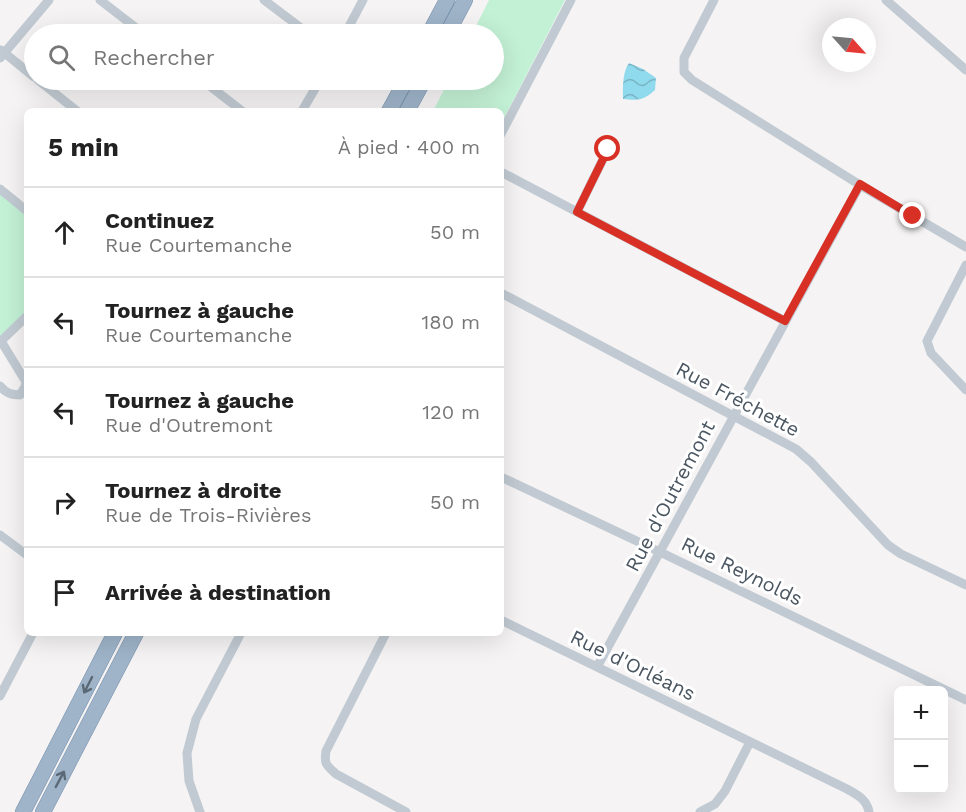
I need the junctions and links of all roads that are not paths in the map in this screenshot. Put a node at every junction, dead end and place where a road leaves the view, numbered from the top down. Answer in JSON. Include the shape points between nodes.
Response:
{"nodes":[{"id":1,"x":49,"y":0,"type":"edge"},
{"id":2,"x":100,"y":0,"type":"edge"},
{"id":3,"x":264,"y":0,"type":"edge"},
{"id":4,"x":363,"y":0,"type":"edge"},
{"id":5,"x":447,"y":0,"type":"edge"},
{"id":6,"x":465,"y":0,"type":"edge"},
{"id":7,"x":571,"y":0,"type":"edge"},
{"id":8,"x":714,"y":0,"type":"edge"},
{"id":9,"x":886,"y":0,"type":"edge"},
{"id":10,"x":27,"y":24,"type":"edge"},
{"id":11,"x":131,"y":24,"type":"edge"},
{"id":12,"x":296,"y":24,"type":"edge"},
{"id":13,"x":350,"y":24,"type":"edge"},
{"id":14,"x":434,"y":24,"type":"edge"},
{"id":15,"x":452,"y":24,"type":"edge"},
{"id":16,"x":24,"y":28,"type":"edge"},
{"id":17,"x":1,"y":53,"type":"edge"},
{"id":18,"x":24,"y":69,"type":"edge"},
{"id":19,"x":966,"y":70,"type":"edge"},
{"id":20,"x":51,"y":90,"type":"edge"},
{"id":21,"x":215,"y":90,"type":"edge"},
{"id":22,"x":314,"y":90,"type":"edge"},
{"id":23,"x":401,"y":90,"type":"edge"},
{"id":24,"x":419,"y":90,"type":"edge"},
{"id":25,"x":73,"y":108,"type":"edge"},
{"id":26,"x":238,"y":108,"type":"edge"},
{"id":27,"x":304,"y":108,"type":"edge"},
{"id":28,"x":391,"y":108,"type":"edge"},
{"id":29,"x":409,"y":108,"type":"edge"},
{"id":30,"x":504,"y":128,"type":"edge"},
{"id":31,"x":608,"y":149,"type":"dead end"},
{"id":32,"x":504,"y":174,"type":"edge"},
{"id":33,"x":860,"y":184,"type":"junction"},
{"id":34,"x":0,"y":189,"type":"edge"},
{"id":35,"x":24,"y":209,"type":"edge"},
{"id":36,"x":577,"y":212,"type":"junction"},
{"id":37,"x":966,"y":247,"type":"edge"},
{"id":38,"x":966,"y":266,"type":"edge"},
{"id":39,"x":504,"y":295,"type":"edge"},
{"id":40,"x":24,"y":319,"type":"edge"},
{"id":41,"x":785,"y":321,"type":"junction"},
{"id":42,"x":0,"y":342,"type":"edge"},
{"id":43,"x":24,"y":379,"type":"edge"},
{"id":44,"x":0,"y":386,"type":"edge"},
{"id":45,"x":24,"y":390,"type":"edge"},
{"id":46,"x":966,"y":390,"type":"edge"},
{"id":47,"x":733,"y":417,"type":"junction"},
{"id":48,"x":504,"y":478,"type":"edge"},
{"id":49,"x":0,"y":535,"type":"edge"},
{"id":50,"x":660,"y":552,"type":"junction"},
{"id":51,"x":24,"y":553,"type":"edge"},
{"id":52,"x":966,"y":585,"type":"edge"},
{"id":53,"x":504,"y":621,"type":"edge"},
{"id":54,"x":31,"y":636,"type":"edge"},
{"id":55,"x":113,"y":636,"type":"edge"},
{"id":56,"x":134,"y":636,"type":"edge"},
{"id":57,"x":239,"y":636,"type":"edge"},
{"id":58,"x":384,"y":636,"type":"edge"},
{"id":59,"x":597,"y":667,"type":"junction"},
{"id":60,"x":1,"y":691,"type":"edge"},
{"id":61,"x":966,"y":700,"type":"edge"},
{"id":62,"x":750,"y":741,"type":"junction"},
{"id":63,"x":22,"y":812,"type":"edge"},
{"id":64,"x":43,"y":812,"type":"edge"},
{"id":65,"x":200,"y":812,"type":"edge"},
{"id":66,"x":405,"y":812,"type":"edge"},
{"id":67,"x":700,"y":812,"type":"edge"},
{"id":68,"x":869,"y":812,"type":"edge"}],
"edges":[{"from":1,"to":10,"type":"street"},
{"from":2,"to":11,"type":"street"},
{"from":3,"to":12,"type":"street"},
{"from":4,"to":13,"type":"street"},
{"from":5,"to":14,"type":"highway"},
{"from":6,"to":15,"type":"highway"},
{"from":7,"to":30,"type":"street"},
{"from":8,"to":33,"type":"street","via":[[684,58],[684,72]]},
{"from":9,"to":19,"type":"street"},
{"from":16,"to":17,"type":"street"},
{"from":17,"to":18,"type":"street"},
{"from":20,"to":25,"type":"street"},
{"from":21,"to":26,"type":"street"},
{"from":22,"to":27,"type":"street"},
{"from":23,"to":28,"type":"highway"},
{"from":24,"to":29,"type":"highway"},
{"from":31,"to":36,"type":"street"},
{"from":32,"to":36,"type":"street"},
{"from":33,"to":37,"type":"street"},
{"from":33,"to":41,"type":"street","name":"Rue d'Outremont"},
{"from":34,"to":35,"type":"street"},
{"from":36,"to":41,"type":"street"},
{"from":38,"to":46,"type":"street","via":[[927,341],[931,353]]},
{"from":39,"to":47,"type":"street","name":"Rue Fréchette"},
{"from":40,"to":42,"type":"street"},
{"from":41,"to":47,"type":"street","name":"Rue d'Outremont"},
{"from":42,"to":43,"type":"street"},
{"from":44,"to":45,"type":"street","via":[[13,395],[20,395]]},
{"from":47,"to":50,"type":"street","name":"Rue d'Outremont"},
{"from":47,"to":52,"type":"street","name":"Rue Fréchette","via":[[796,449],[888,545]]},
{"from":48,"to":50,"type":"street","name":"Rue Reynolds"},
{"from":49,"to":51,"type":"street"},
{"from":50,"to":59,"type":"street","name":"Rue d'Outremont"},
{"from":50,"to":61,"type":"street","name":"Rue Reynolds"},
{"from":53,"to":59,"type":"street","name":"Rue d'Orléans"},
{"from":54,"to":60,"type":"street"},
{"from":55,"to":63,"type":"highway","one_way":true},
{"from":64,"to":56,"type":"highway","one_way":true},
{"from":57,"to":65,"type":"street","via":[[196,719],[189,742],[189,781]]},
{"from":58,"to":66,"type":"street","via":[[326,751],[325,761],[336,774]]},
{"from":59,"to":62,"type":"street","name":"Rue d'Orléans"},
{"from":62,"to":67,"type":"street","via":[[725,791],[715,804]]},
{"from":62,"to":68,"type":"street","name":"Rue d'Orléans","via":[[862,797]]}]}
